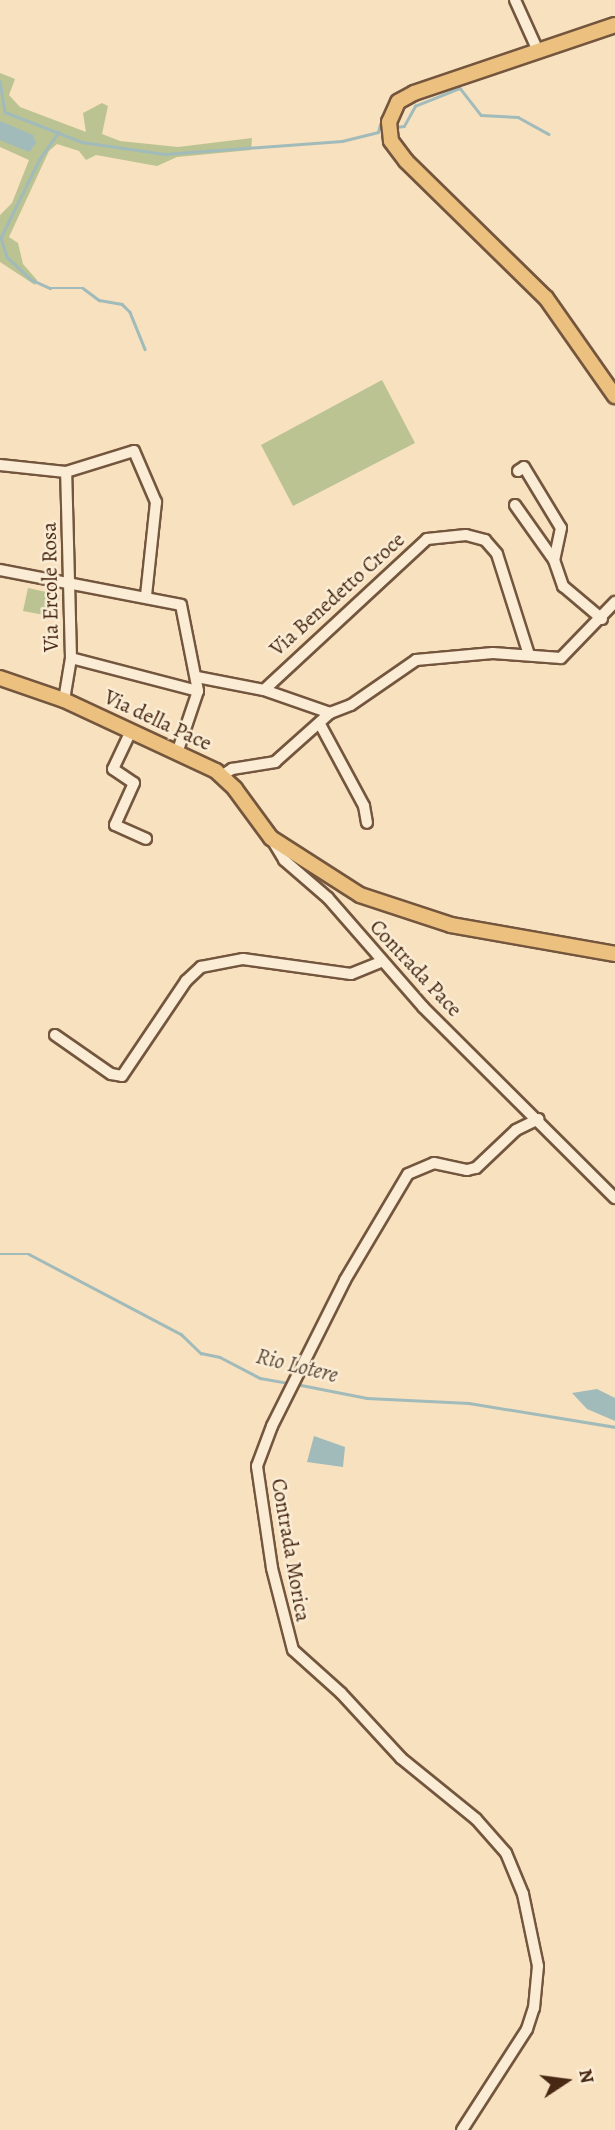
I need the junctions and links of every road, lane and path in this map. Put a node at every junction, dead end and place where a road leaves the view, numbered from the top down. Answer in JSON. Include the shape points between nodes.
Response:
{"nodes":[{"id":1,"x":515,"y":0,"type":"edge"},
{"id":2,"x":615,"y":25,"type":"edge"},
{"id":3,"x":538,"y":51,"type":"junction"},
{"id":4,"x":615,"y":396,"type":"edge"},
{"id":5,"x":0,"y":465,"type":"edge"},
{"id":6,"x":518,"y":471,"type":"dead end"},
{"id":7,"x":66,"y":472,"type":"junction"},
{"id":8,"x":515,"y":505,"type":"dead end"},
{"id":9,"x":554,"y":560,"type":"junction"},
{"id":10,"x":0,"y":570,"type":"edge"},
{"id":11,"x":70,"y":584,"type":"junction"},
{"id":12,"x":146,"y":596,"type":"junction"},
{"id":13,"x":615,"y":602,"type":"edge"},
{"id":14,"x":602,"y":620,"type":"junction"},
{"id":15,"x":529,"y":655,"type":"junction"},
{"id":16,"x":71,"y":658,"type":"junction"},
{"id":17,"x":197,"y":677,"type":"junction"},
{"id":18,"x":0,"y":678,"type":"edge"},
{"id":19,"x":264,"y":690,"type":"junction"},
{"id":20,"x":198,"y":691,"type":"junction"},
{"id":21,"x":64,"y":700,"type":"junction"},
{"id":22,"x":330,"y":713,"type":"junction"},
{"id":23,"x":321,"y":726,"type":"junction"},
{"id":24,"x":131,"y":731,"type":"junction"},
{"id":25,"x":177,"y":753,"type":"junction"},
{"id":26,"x":223,"y":775,"type":"junction"},
{"id":27,"x":367,"y":822,"type":"dead end"},
{"id":28,"x":271,"y":838,"type":"junction"},
{"id":29,"x":146,"y":839,"type":"dead end"},
{"id":30,"x":615,"y":954,"type":"edge"},
{"id":31,"x":380,"y":962,"type":"junction"},
{"id":32,"x":55,"y":1035,"type":"dead end"},
{"id":33,"x":539,"y":1119,"type":"junction"},
{"id":34,"x":615,"y":1198,"type":"edge"},
{"id":35,"x":462,"y":2130,"type":"edge"}],
"edges":[{"from":1,"to":3,"type":"street"},
{"from":2,"to":3,"type":"main road"},
{"from":3,"to":4,"type":"main road","via":[[398,102],[389,122],[391,141],[546,298]]},
{"from":5,"to":7,"type":"street"},
{"from":6,"to":9,"type":"street","via":[[524,467],[561,528]]},
{"from":7,"to":11,"type":"street","name":"Via Ercole Rosa"},
{"from":7,"to":12,"type":"street","via":[[130,450],[138,455],[156,502]]},
{"from":8,"to":9,"type":"street"},
{"from":9,"to":14,"type":"street","via":[[562,586]]},
{"from":10,"to":11,"type":"street"},
{"from":11,"to":12,"type":"street"},
{"from":11,"to":16,"type":"street","name":"Via Ercole Rosa"},
{"from":12,"to":17,"type":"street","via":[[181,605]]},
{"from":13,"to":14,"type":"street"},
{"from":14,"to":15,"type":"street","via":[[561,658]]},
{"from":15,"to":19,"type":"street","name":"Via Benedetto Croce","via":[[497,554],[485,540],[466,535],[437,537],[417,547]]},
{"from":15,"to":22,"type":"street","via":[[427,657]]},
{"from":16,"to":20,"type":"street"},
{"from":16,"to":21,"type":"street","name":"Via Ercole Rosa"},
{"from":17,"to":19,"type":"street"},
{"from":17,"to":20,"type":"street"},
{"from":18,"to":21,"type":"main road","name":"Via della Pace"},
{"from":19,"to":22,"type":"street"},
{"from":20,"to":25,"type":"street"},
{"from":21,"to":24,"type":"main road","name":"Via della Pace"},
{"from":22,"to":23,"type":"street"},
{"from":23,"to":26,"type":"street","via":[[270,765],[232,769]]},
{"from":23,"to":27,"type":"street","via":[[364,806]]},
{"from":24,"to":25,"type":"main road","name":"Via della Pace"},
{"from":24,"to":29,"type":"street","via":[[113,769],[134,783],[115,825]]},
{"from":25,"to":26,"type":"main road","name":"Via della Pace"},
{"from":26,"to":28,"type":"main road","name":"Via della Pace"},
{"from":28,"to":30,"type":"main road","name":"Via della Pace","via":[[324,876],[391,909],[451,925]]},
{"from":28,"to":31,"type":"street","name":"Contrada Pace","via":[[284,860],[328,898]]},
{"from":31,"to":32,"type":"street","via":[[351,974],[243,959],[201,967],[186,981],[122,1076],[111,1074]]},
{"from":31,"to":33,"type":"street","name":"Contrada Pace"},
{"from":33,"to":34,"type":"street","name":"Contrada Pace"},
{"from":33,"to":35,"type":"street","name":"Contrada Morica","via":[[516,1130],[476,1168],[434,1163],[408,1174],[345,1280],[272,1426],[257,1466],[272,1568],[293,1650],[341,1693],[401,1758],[476,1819],[506,1853],[523,1894],[538,1966],[534,2008],[527,2029]]}]}
